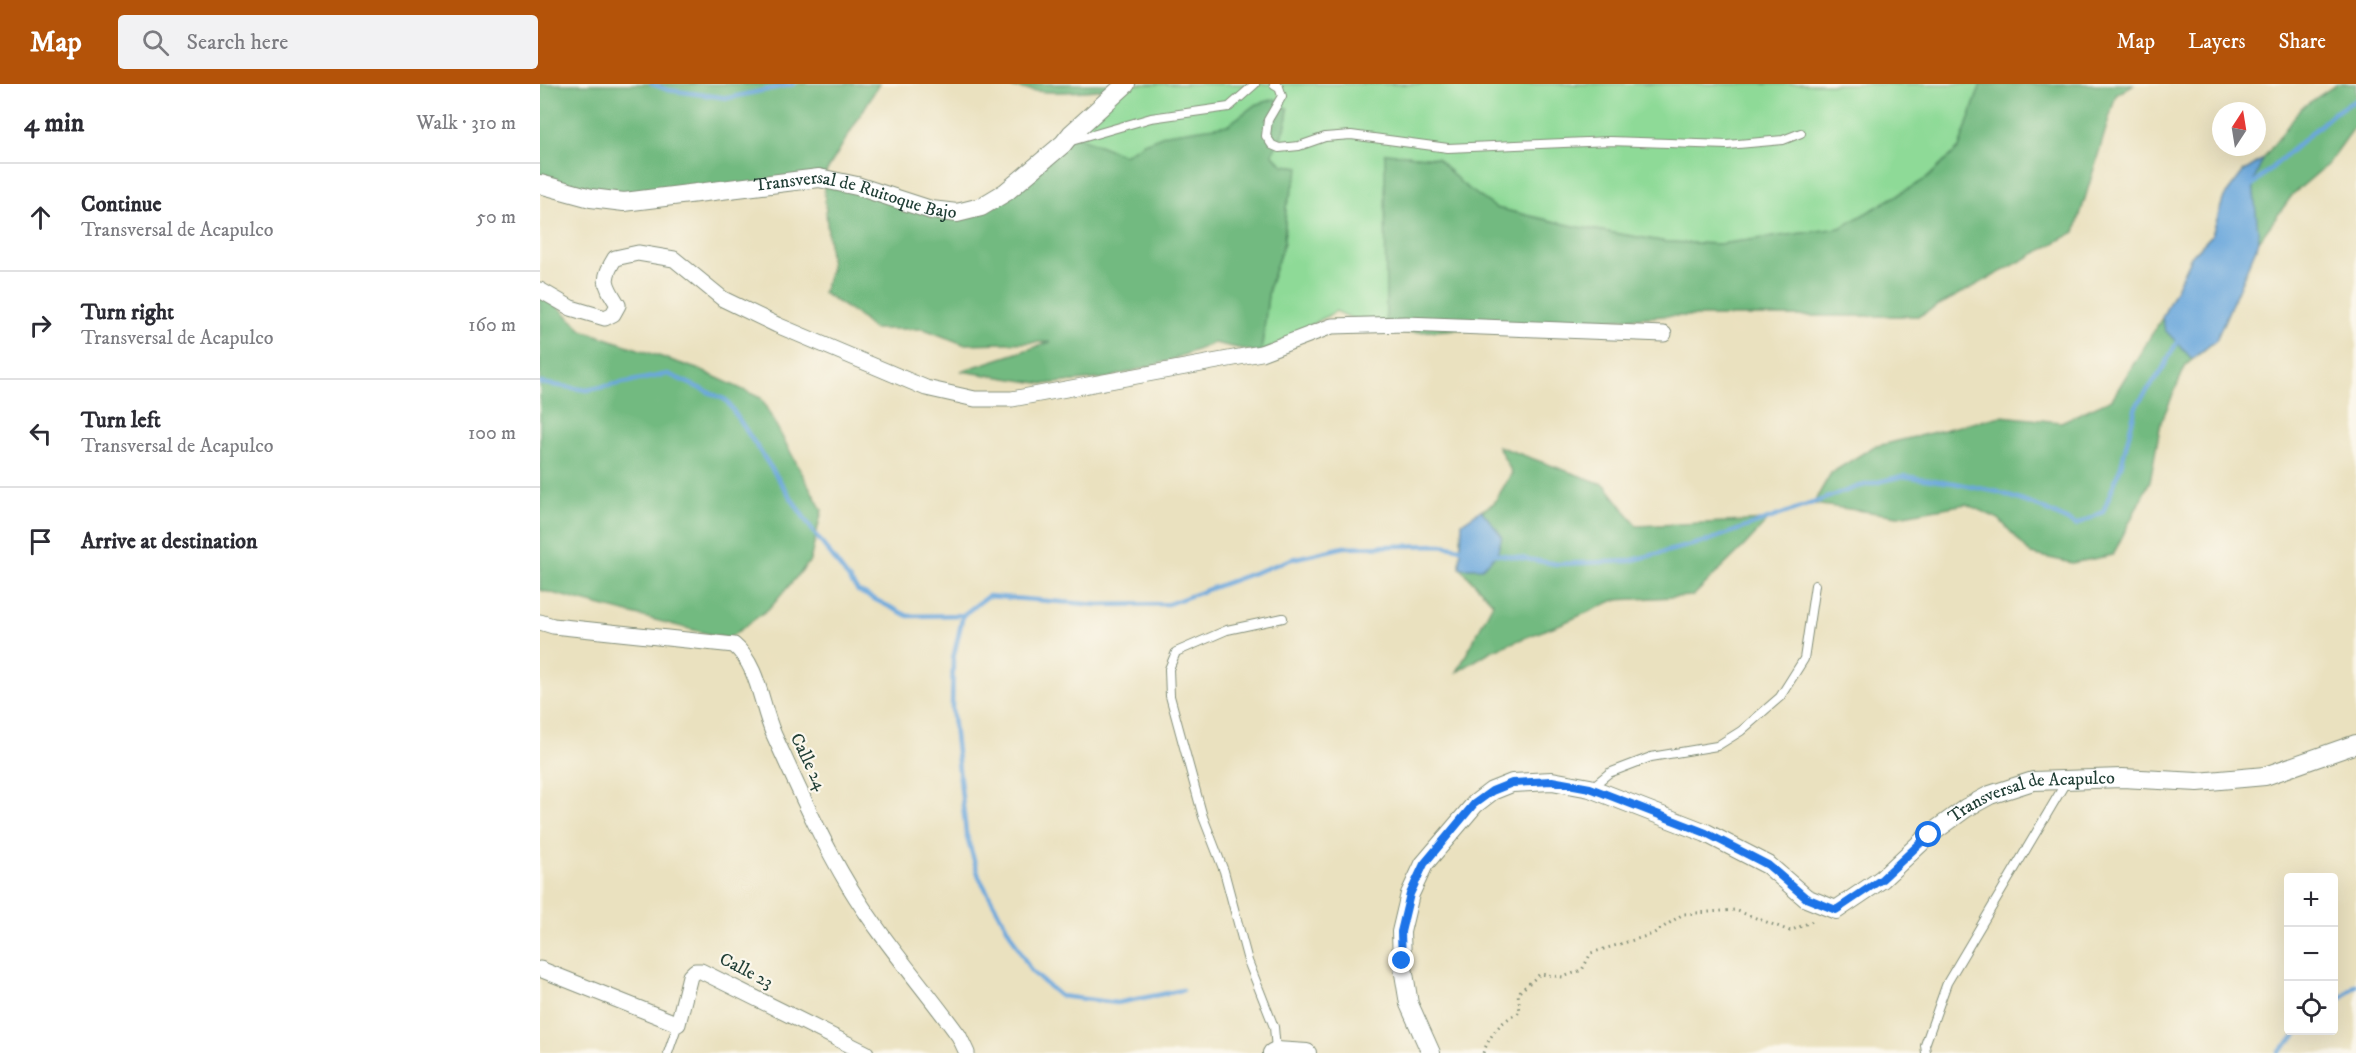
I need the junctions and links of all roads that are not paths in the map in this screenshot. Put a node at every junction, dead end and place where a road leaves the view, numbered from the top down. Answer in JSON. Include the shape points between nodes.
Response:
{"nodes":[{"id":1,"x":1126,"y":84,"type":"edge"},
{"id":2,"x":1255,"y":84,"type":"edge"},
{"id":3,"x":1274,"y":84,"type":"edge"},
{"id":4,"x":1801,"y":133,"type":"dead end"},
{"id":5,"x":1063,"y":144,"type":"junction"},
{"id":6,"x":540,"y":184,"type":"edge"},
{"id":7,"x":540,"y":290,"type":"edge"},
{"id":8,"x":1664,"y":334,"type":"dead end"},
{"id":9,"x":1815,"y":585,"type":"dead end"},
{"id":10,"x":1283,"y":618,"type":"dead end"},
{"id":11,"x":540,"y":622,"type":"edge"},
{"id":12,"x":2356,"y":744,"type":"edge"},
{"id":13,"x":2067,"y":779,"type":"junction"},
{"id":14,"x":1590,"y":788,"type":"junction"},
{"id":15,"x":540,"y":969,"type":"edge"},
{"id":16,"x":678,"y":1024,"type":"junction"},
{"id":17,"x":1274,"y":1052,"type":"edge"},
{"id":18,"x":668,"y":1053,"type":"edge"},
{"id":19,"x":866,"y":1053,"type":"edge"},
{"id":20,"x":967,"y":1053,"type":"edge"},
{"id":21,"x":1307,"y":1053,"type":"edge"},
{"id":22,"x":1431,"y":1053,"type":"edge"},
{"id":23,"x":1926,"y":1053,"type":"edge"}],
"edges":[{"from":1,"to":5,"type":"street","name":"Transversal de Ruitoque Bajo"},
{"from":2,"to":5,"type":"lane","via":[[1229,107],[1151,118]]},
{"from":3,"to":4,"type":"lane","via":[[1282,96],[1268,120],[1266,136],[1279,148],[1351,135],[1448,148],[1611,141],[1727,145],[1783,140]]},
{"from":5,"to":6,"type":"street","name":"Transversal de Ruitoque Bajo","via":[[1006,192],[981,207],[957,213],[931,210],[819,178],[624,202],[591,198]]},
{"from":7,"to":8,"type":"street","via":[[571,308],[605,318],[618,305],[606,286],[606,272],[615,258],[638,253],[674,259],[723,299],[777,326],[926,388],[975,399],[1012,399],[1261,353],[1332,326],[1406,324]]},
{"from":9,"to":14,"type":"lane","via":[[1803,659],[1779,697],[1741,731],[1717,746],[1652,757],[1609,773]]},
{"from":10,"to":17,"type":"lane","via":[[1227,630],[1176,652],[1169,669],[1170,696],[1203,817],[1224,871],[1248,961],[1274,1027]]},
{"from":11,"to":20,"type":"street","name":"Calle 24","via":[[734,645],[741,651],[768,722],[848,884],[959,1036]]},
{"from":12,"to":13,"type":"street","name":"Transversal de Acapulco","via":[[2265,777],[2198,782]]},
{"from":13,"to":14,"type":"street","name":"Transversal de Acapulco","via":[[2033,781],[1990,795],[1966,808],[1929,835],[1882,879],[1836,910],[1806,898],[1768,865],[1706,833]]},
{"from":13,"to":23,"type":"lane","via":[[1947,983],[1925,1045]]},
{"from":14,"to":22,"type":"street","via":[[1552,781],[1512,783],[1492,791],[1474,804],[1424,864],[1410,894],[1401,932],[1402,961],[1409,1004]]},
{"from":15,"to":16,"type":"street"},
{"from":16,"to":18,"type":"lane"},
{"from":16,"to":19,"type":"street","name":"Calle 23","via":[[690,976],[701,970]]},
{"from":17,"to":21,"type":"street"}]}
